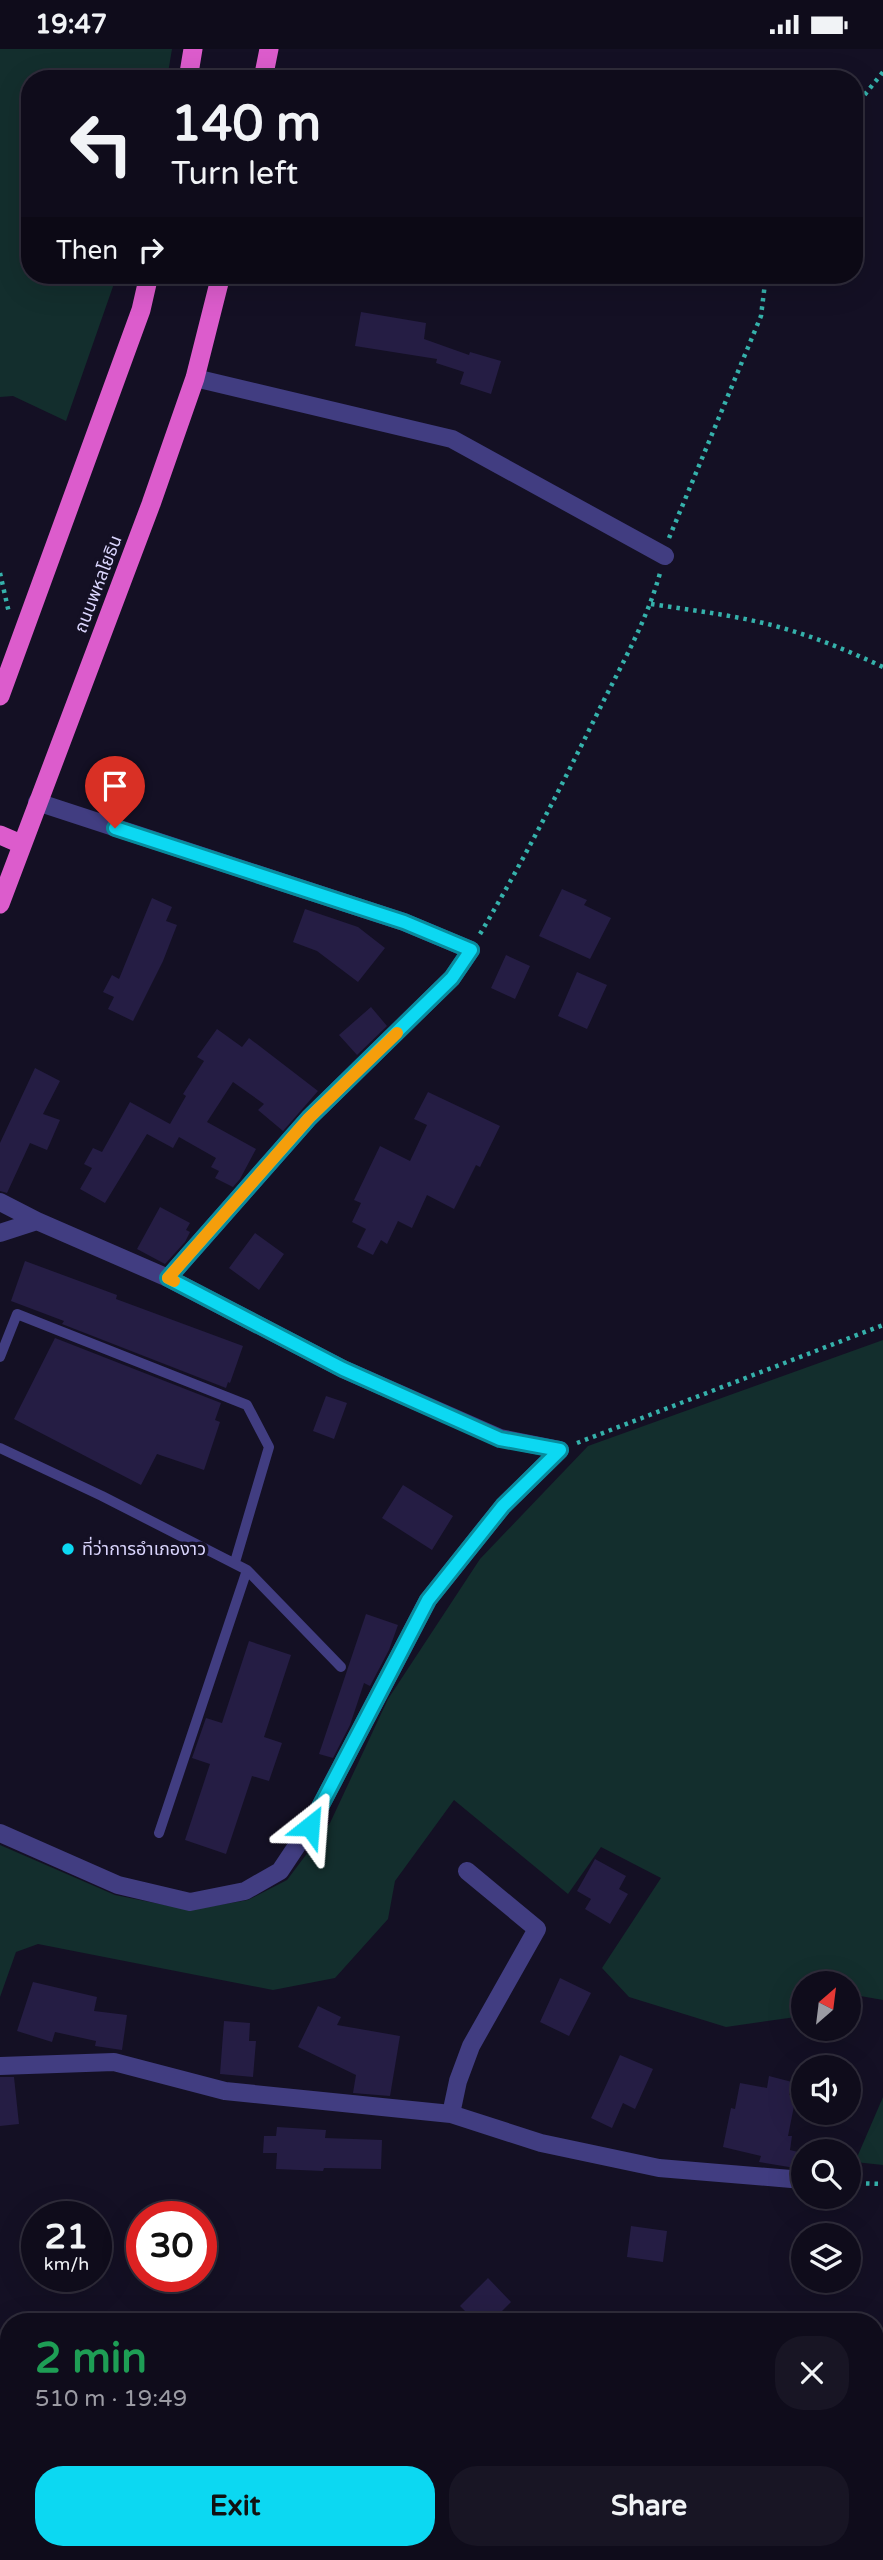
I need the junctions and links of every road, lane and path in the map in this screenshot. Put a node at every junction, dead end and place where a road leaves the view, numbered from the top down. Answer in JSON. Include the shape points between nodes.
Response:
{"nodes":[{"id":1,"x":192,"y":49,"type":"edge"},
{"id":2,"x":269,"y":49,"type":"edge"},
{"id":3,"x":189,"y":70,"type":"edge"},
{"id":4,"x":265,"y":70,"type":"edge"},
{"id":5,"x":883,"y":72,"type":"edge"},
{"id":6,"x":863,"y":97,"type":"edge"},
{"id":7,"x":147,"y":284,"type":"edge"},
{"id":8,"x":219,"y":284,"type":"edge"},
{"id":9,"x":765,"y":284,"type":"edge"},
{"id":10,"x":195,"y":378,"type":"junction"},
{"id":11,"x":665,"y":556,"type":"junction"},
{"id":12,"x":651,"y":604,"type":"junction"},
{"id":13,"x":883,"y":667,"type":"edge"},
{"id":14,"x":0,"y":696,"type":"edge"},
{"id":15,"x":37,"y":802,"type":"junction"},
{"id":16,"x":0,"y":835,"type":"edge"},
{"id":17,"x":21,"y":843,"type":"junction"},
{"id":18,"x":0,"y":904,"type":"edge"},
{"id":19,"x":471,"y":950,"type":"junction"},
{"id":20,"x":0,"y":1202,"type":"edge"},
{"id":21,"x":37,"y":1221,"type":"junction"},
{"id":22,"x":0,"y":1233,"type":"edge"},
{"id":23,"x":168,"y":1278,"type":"junction"},
{"id":24,"x":883,"y":1325,"type":"edge"},
{"id":25,"x":0,"y":1357,"type":"edge"},
{"id":26,"x":0,"y":1448,"type":"edge"},
{"id":27,"x":560,"y":1450,"type":"junction"},
{"id":28,"x":235,"y":1562,"type":"junction"},
{"id":29,"x":247,"y":1570,"type":"junction"},
{"id":30,"x":341,"y":1667,"type":"dead end"},
{"id":31,"x":0,"y":1833,"type":"edge"},
{"id":32,"x":159,"y":1833,"type":"dead end"},
{"id":33,"x":467,"y":1871,"type":"dead end"},
{"id":34,"x":0,"y":2066,"type":"edge"},
{"id":35,"x":451,"y":2115,"type":"junction"},
{"id":36,"x":791,"y":2178,"type":"edge"},
{"id":37,"x":861,"y":2183,"type":"edge"},
{"id":38,"x":883,"y":2183,"type":"edge"}],
"edges":[{"from":1,"to":3,"type":"highway"},
{"from":2,"to":4,"type":"highway"},
{"from":5,"to":6,"type":"path"},
{"from":7,"to":14,"type":"highway"},
{"from":8,"to":10,"type":"highway","name":"ถนนพหลโยธิน"},
{"from":9,"to":11,"type":"path","via":[[761,316]]},
{"from":10,"to":11,"type":"street","via":[[452,439]]},
{"from":10,"to":15,"type":"highway","name":"ถนนพหลโยธิน"},
{"from":11,"to":12,"type":"path"},
{"from":12,"to":13,"type":"path","via":[[785,628]]},
{"from":12,"to":19,"type":"path","via":[[517,872]]},
{"from":15,"to":17,"type":"highway","name":"ถนนพหลโยธิน"},
{"from":15,"to":19,"type":"street","via":[[404,922]]},
{"from":16,"to":17,"type":"highway"},
{"from":17,"to":18,"type":"highway","name":"ถนนพหลโยธิน"},
{"from":19,"to":23,"type":"street","via":[[452,978],[309,1118]]},
{"from":20,"to":21,"type":"street"},
{"from":21,"to":22,"type":"street"},
{"from":21,"to":23,"type":"street"},
{"from":23,"to":27,"type":"street","via":[[343,1369],[500,1439]]},
{"from":24,"to":27,"type":"path"},
{"from":25,"to":28,"type":"lane","via":[[17,1314],[247,1405],[269,1447]]},
{"from":26,"to":28,"type":"lane"},
{"from":27,"to":31,"type":"street","via":[[503,1506],[428,1600],[310,1826],[279,1871],[244,1891],[190,1902],[118,1885]]},
{"from":28,"to":29,"type":"lane"},
{"from":29,"to":30,"type":"lane"},
{"from":29,"to":32,"type":"lane"},
{"from":33,"to":35,"type":"street","via":[[537,1929],[471,2046]]},
{"from":34,"to":35,"type":"street","via":[[114,2062],[225,2091]]},
{"from":35,"to":36,"type":"street","via":[[541,2143],[660,2168]]},
{"from":37,"to":38,"type":"path"}]}
